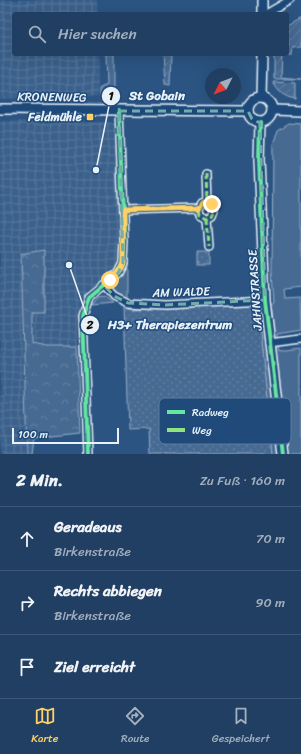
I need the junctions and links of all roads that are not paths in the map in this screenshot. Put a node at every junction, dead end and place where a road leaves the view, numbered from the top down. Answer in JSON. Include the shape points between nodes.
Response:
{"nodes":[{"id":1,"x":262,"y":0,"type":"edge"},
{"id":2,"x":290,"y":0,"type":"edge"},
{"id":3,"x":262,"y":12,"type":"edge"},
{"id":4,"x":269,"y":12,"type":"edge"},
{"id":5,"x":262,"y":56,"type":"edge"},
{"id":6,"x":261,"y":98,"type":"junction"},
{"id":7,"x":0,"y":109,"type":"edge"},
{"id":8,"x":273,"y":110,"type":"junction"},
{"id":9,"x":120,"y":111,"type":"junction"},
{"id":10,"x":301,"y":111,"type":"edge"},
{"id":11,"x":248,"y":112,"type":"junction"},
{"id":12,"x":260,"y":123,"type":"junction"},
{"id":13,"x":206,"y":174,"type":"dead end"},
{"id":14,"x":208,"y":202,"type":"junction"},
{"id":15,"x":199,"y":208,"type":"junction"},
{"id":16,"x":123,"y":210,"type":"junction"},
{"id":17,"x":207,"y":218,"type":"junction"},
{"id":18,"x":209,"y":247,"type":"dead end"},
{"id":19,"x":104,"y":285,"type":"junction"},
{"id":20,"x":265,"y":300,"type":"junction"},
{"id":21,"x":301,"y":339,"type":"edge"},
{"id":22,"x":269,"y":343,"type":"junction"},
{"id":23,"x":276,"y":398,"type":"edge"},
{"id":24,"x":282,"y":444,"type":"edge"},
{"id":25,"x":88,"y":454,"type":"edge"},
{"id":26,"x":283,"y":454,"type":"edge"}],
"edges":[{"from":1,"to":3,"type":"street"},
{"from":2,"to":4,"type":"street"},
{"from":5,"to":6,"type":"street"},
{"from":6,"to":8,"type":"street","via":[[269,101]]},
{"from":6,"to":11,"type":"street","via":[[252,101]]},
{"from":7,"to":9,"type":"street","name":"KRONENWEG"},
{"from":8,"to":10,"type":"street"},
{"from":8,"to":12,"type":"street","via":[[269,120]]},
{"from":9,"to":11,"type":"street","name":"KRONENWEG"},
{"from":9,"to":16,"type":"street"},
{"from":11,"to":12,"type":"street","via":[[252,119]]},
{"from":12,"to":20,"type":"street","name":"JAHNSTRASSE"},
{"from":13,"to":14,"type":"street"},
{"from":14,"to":15,"type":"street","via":[[202,203]]},
{"from":14,"to":17,"type":"street","via":[[214,210]]},
{"from":15,"to":16,"type":"street"},
{"from":15,"to":17,"type":"street","via":[[200,214]]},
{"from":16,"to":19,"type":"street","via":[[123,263],[118,273]]},
{"from":17,"to":18,"type":"street"},
{"from":19,"to":20,"type":"street","name":"AM WALDE","via":[[114,296],[128,303],[165,305]]},
{"from":19,"to":25,"type":"street","via":[[89,297],[83,316]]},
{"from":20,"to":22,"type":"street","name":"JAHNSTRASSE"},
{"from":21,"to":22,"type":"street"},
{"from":22,"to":23,"type":"street","name":"JAHNSTRASSE"},
{"from":24,"to":26,"type":"street","name":"JAHNSTRASSE"}]}
